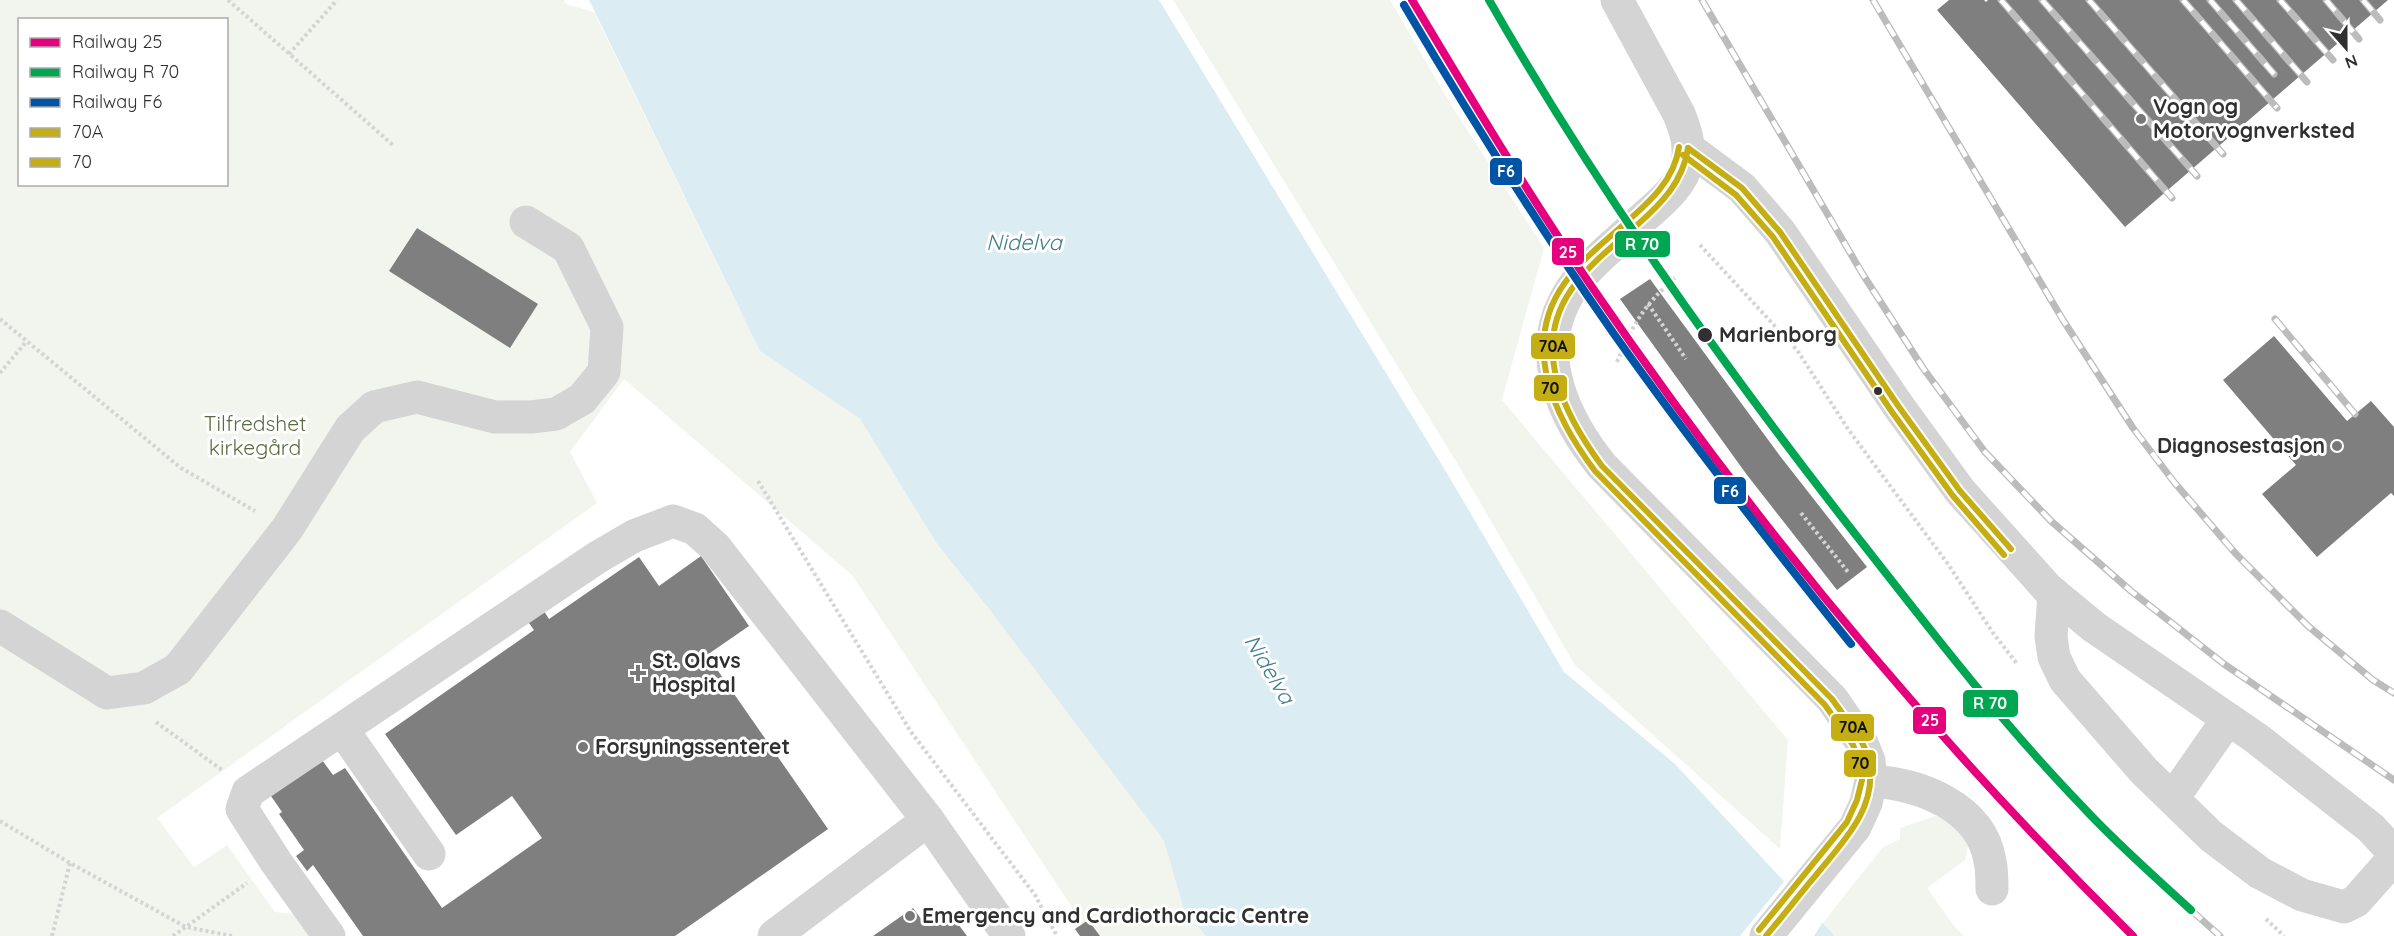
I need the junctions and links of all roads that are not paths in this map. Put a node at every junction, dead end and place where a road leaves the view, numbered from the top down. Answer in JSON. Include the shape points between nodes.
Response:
{"nodes":[{"id":1,"x":1617,"y":0,"type":"edge"},
{"id":2,"x":1688,"y":148,"type":"junction"},
{"id":3,"x":526,"y":222,"type":"dead end"},
{"id":4,"x":2054,"y":594,"type":"junction"},
{"id":5,"x":0,"y":626,"type":"edge"},
{"id":6,"x":2228,"y":719,"type":"junction"},
{"id":7,"x":342,"y":729,"type":"junction"},
{"id":8,"x":1871,"y":781,"type":"junction"},
{"id":9,"x":2172,"y":798,"type":"junction"},
{"id":10,"x":928,"y":820,"type":"junction"},
{"id":11,"x":2394,"y":853,"type":"edge"},
{"id":12,"x":429,"y":854,"type":"dead end"},
{"id":13,"x":2394,"y":858,"type":"edge"},
{"id":14,"x":1992,"y":889,"type":"dead end"},
{"id":15,"x":329,"y":936,"type":"edge"},
{"id":16,"x":774,"y":936,"type":"edge"},
{"id":17,"x":1009,"y":936,"type":"edge"},
{"id":18,"x":1767,"y":936,"type":"edge"}],
"edges":[{"from":1,"to":2,"type":"street","via":[[1679,114]]},
{"from":2,"to":4,"type":"street","via":[[1742,188],[1780,232],[1960,491]]},
{"from":2,"to":8,"type":"street","via":[[1687,164],[1664,199],[1593,265],[1563,302],[1554,339],[1556,383],[1573,426],[1602,466],[1832,699],[1861,741]]},
{"from":3,"to":5,"type":"street","via":[[568,248],[607,327],[604,372],[582,399],[556,414],[531,417],[495,417],[417,397],[374,407],[350,429],[287,529],[178,669],[144,688],[107,693]]},
{"from":4,"to":6,"type":"street","via":[[2094,627]]},
{"from":4,"to":9,"type":"street","via":[[2051,636],[2054,657],[2065,680]]},
{"from":6,"to":9,"type":"street"},
{"from":6,"to":11,"type":"street","via":[[2371,828]]},
{"from":7,"to":10,"type":"street","via":[[598,557],[673,520],[695,529],[715,547]]},
{"from":7,"to":12,"type":"street"},
{"from":7,"to":15,"type":"street","via":[[248,792],[242,809]]},
{"from":8,"to":14,"type":"street","via":[[1923,790],[1965,814],[1981,836],[1990,859]]},
{"from":8,"to":18,"type":"street","via":[[1855,827]]},
{"from":9,"to":13,"type":"street","via":[[2211,836],[2260,873],[2302,895],[2330,904],[2344,907],[2355,901]]},
{"from":10,"to":16,"type":"street"},
{"from":10,"to":17,"type":"street"}]}
